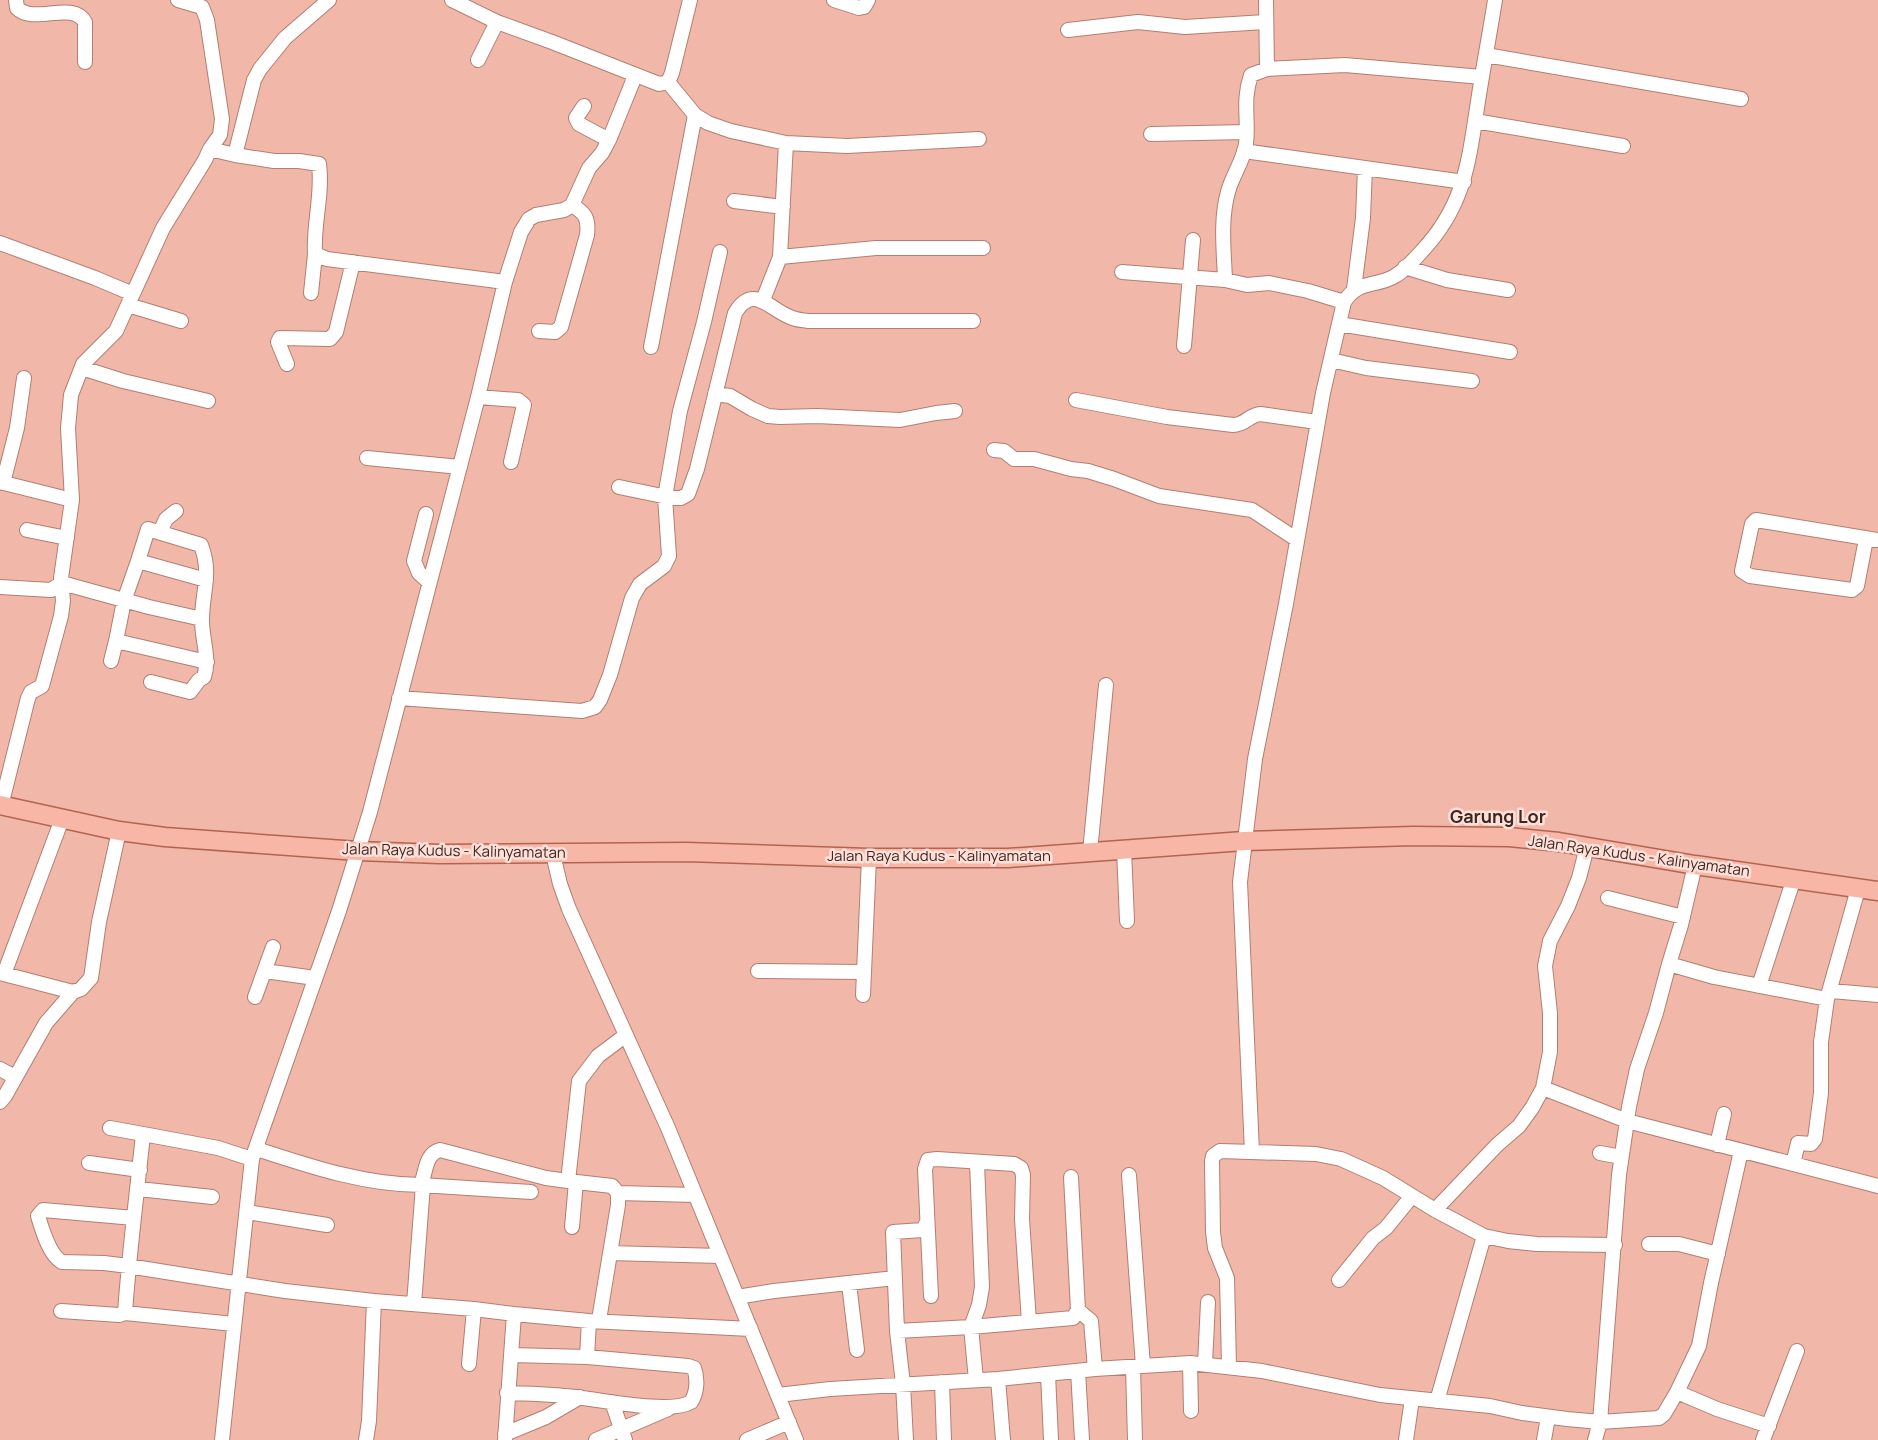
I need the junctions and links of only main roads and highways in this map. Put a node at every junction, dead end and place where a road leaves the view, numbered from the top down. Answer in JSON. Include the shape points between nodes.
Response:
{"nodes":[{"id":1,"x":1,"y":805,"type":"edge"},
{"id":2,"x":1878,"y":891,"type":"edge"}],
"edges":[{"from":1,"to":2,"type":"main road","name":"Jalan Raya Kudus - Kalinyamatan","via":[[119,831],[202,841],[440,854],[678,851],[1008,858],[1244,841],[1413,836],[1529,839]]}]}
